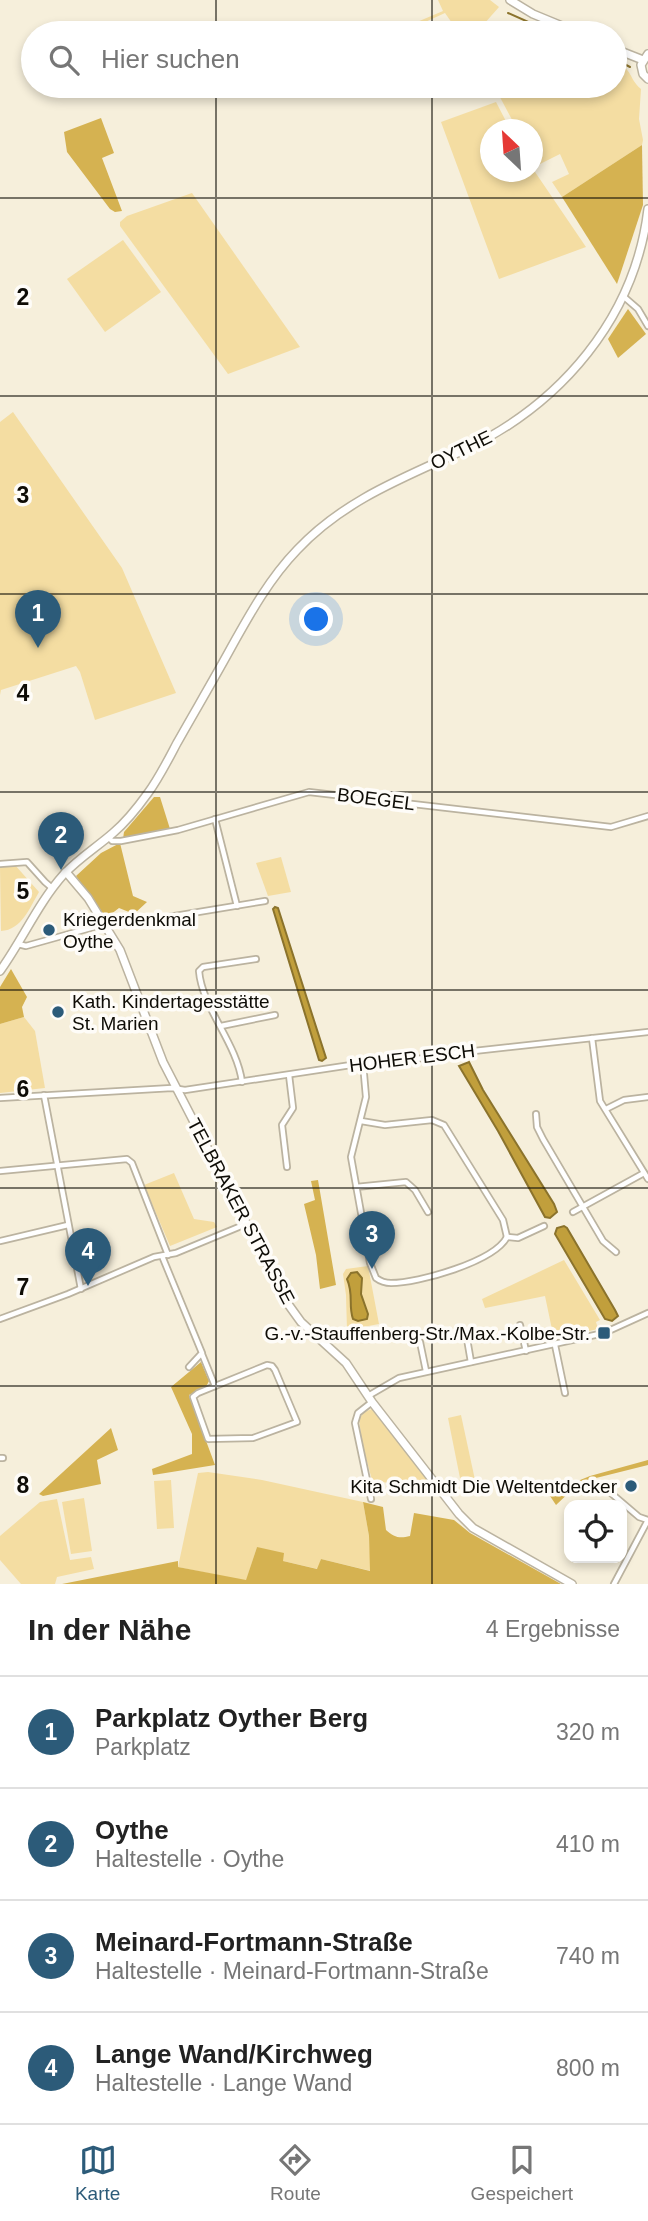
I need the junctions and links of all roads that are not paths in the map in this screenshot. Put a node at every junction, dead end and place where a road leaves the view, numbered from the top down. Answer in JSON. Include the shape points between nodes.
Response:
{"nodes":[{"id":1,"x":510,"y":0,"type":"edge"},
{"id":2,"x":551,"y":21,"type":"edge"},
{"id":3,"x":627,"y":52,"type":"edge"},
{"id":4,"x":645,"y":57,"type":"edge"},
{"id":5,"x":648,"y":79,"type":"edge"},
{"id":6,"x":648,"y":209,"type":"edge"},
{"id":7,"x":623,"y":296,"type":"junction"},
{"id":8,"x":648,"y":326,"type":"edge"},
{"id":9,"x":648,"y":816,"type":"edge"},
{"id":10,"x":215,"y":819,"type":"junction"},
{"id":11,"x":108,"y":837,"type":"junction"},
{"id":12,"x":0,"y":864,"type":"edge"},
{"id":13,"x":66,"y":872,"type":"junction"},
{"id":14,"x":52,"y":888,"type":"junction"},
{"id":15,"x":265,"y":901,"type":"dead end"},
{"id":16,"x":237,"y":906,"type":"junction"},
{"id":17,"x":106,"y":925,"type":"junction"},
{"id":18,"x":18,"y":943,"type":"junction"},
{"id":19,"x":257,"y":959,"type":"dead end"},
{"id":20,"x":0,"y":971,"type":"edge"},
{"id":21,"x":275,"y":1016,"type":"dead end"},
{"id":22,"x":221,"y":1026,"type":"junction"},
{"id":23,"x":648,"y":1032,"type":"edge"},
{"id":24,"x":592,"y":1038,"type":"junction"},
{"id":25,"x":363,"y":1063,"type":"junction"},
{"id":26,"x":289,"y":1075,"type":"junction"},
{"id":27,"x":242,"y":1082,"type":"junction"},
{"id":28,"x":177,"y":1090,"type":"junction"},
{"id":29,"x":44,"y":1095,"type":"junction"},
{"id":30,"x":648,"y":1097,"type":"edge"},
{"id":31,"x":0,"y":1098,"type":"edge"},
{"id":32,"x":605,"y":1109,"type":"junction"},
{"id":33,"x":536,"y":1114,"type":"dead end"},
{"id":34,"x":361,"y":1121,"type":"junction"},
{"id":35,"x":56,"y":1167,"type":"junction"},
{"id":36,"x":287,"y":1167,"type":"dead end"},
{"id":37,"x":0,"y":1171,"type":"edge"},
{"id":38,"x":644,"y":1173,"type":"junction"},
{"id":39,"x":648,"y":1179,"type":"edge"},
{"id":40,"x":356,"y":1187,"type":"junction"},
{"id":41,"x":583,"y":1207,"type":"junction"},
{"id":42,"x":428,"y":1212,"type":"dead end"},
{"id":43,"x":573,"y":1212,"type":"dead end"},
{"id":44,"x":247,"y":1224,"type":"junction"},
{"id":45,"x":68,"y":1225,"type":"junction"},
{"id":46,"x":544,"y":1226,"type":"dead end"},
{"id":47,"x":507,"y":1237,"type":"junction"},
{"id":48,"x":0,"y":1241,"type":"edge"},
{"id":49,"x":616,"y":1252,"type":"dead end"},
{"id":50,"x":165,"y":1255,"type":"junction"},
{"id":51,"x":81,"y":1289,"type":"junction"},
{"id":52,"x":648,"y":1312,"type":"edge"},
{"id":53,"x":0,"y":1319,"type":"edge"},
{"id":54,"x":520,"y":1325,"type":"dead end"},
{"id":55,"x":466,"y":1333,"type":"dead end"},
{"id":56,"x":420,"y":1342,"type":"dead end"},
{"id":57,"x":555,"y":1345,"type":"junction"},
{"id":58,"x":526,"y":1351,"type":"junction"},
{"id":59,"x":202,"y":1353,"type":"junction"},
{"id":60,"x":471,"y":1363,"type":"junction"},
{"id":61,"x":189,"y":1367,"type":"dead end"},
{"id":62,"x":426,"y":1371,"type":"junction"},
{"id":63,"x":215,"y":1386,"type":"junction"},
{"id":64,"x":565,"y":1393,"type":"dead end"},
{"id":65,"x":370,"y":1399,"type":"junction"},
{"id":66,"x":605,"y":1488,"type":"dead end"},
{"id":67,"x":371,"y":1499,"type":"dead end"},
{"id":68,"x":572,"y":1584,"type":"edge"},
{"id":69,"x":614,"y":1584,"type":"edge"}],
"edges":[{"from":1,"to":2,"type":"main road"},
{"from":3,"to":4,"type":"main road"},
{"from":4,"to":5,"type":"main road","via":[[642,69]]},
{"from":6,"to":7,"type":"main road","name":"OYTHE","via":[[644,238]]},
{"from":7,"to":8,"type":"street"},
{"from":7,"to":11,"type":"main road","name":"OYTHE","via":[[579,365],[520,419],[351,504],[297,550],[259,599],[149,792]]},
{"from":9,"to":10,"type":"street","name":"BOEGEL","via":[[611,827],[309,792]]},
{"from":10,"to":11,"type":"street","name":"BOEGEL","via":[[133,839],[112,841]]},
{"from":10,"to":16,"type":"street"},
{"from":11,"to":13,"type":"main road","name":"OYTHE"},
{"from":12,"to":14,"type":"street","via":[[27,862]]},
{"from":13,"to":14,"type":"main road","name":"OYTHE"},
{"from":13,"to":17,"type":"main road","name":"TELBRAKER STRASSE"},
{"from":14,"to":18,"type":"main road","name":"OYTHE"},
{"from":15,"to":16,"type":"street"},
{"from":16,"to":17,"type":"street"},
{"from":17,"to":18,"type":"street","via":[[26,946]]},
{"from":17,"to":28,"type":"main road","name":"TELBRAKER STRASSE"},
{"from":18,"to":20,"type":"main road","name":"OYTHE"},
{"from":19,"to":22,"type":"street","via":[[199,971]]},
{"from":21,"to":22,"type":"street"},
{"from":22,"to":27,"type":"street"},
{"from":23,"to":24,"type":"street","name":"HOHER ESCH"},
{"from":24,"to":25,"type":"street","name":"HOHER ESCH"},
{"from":24,"to":32,"type":"street","via":[[598,1095]]},
{"from":25,"to":26,"type":"street","name":"HOHER ESCH"},
{"from":25,"to":34,"type":"street","via":[[366,1097]]},
{"from":26,"to":27,"type":"street","name":"HOHER ESCH"},
{"from":26,"to":36,"type":"street","via":[[293,1108],[282,1125]]},
{"from":27,"to":28,"type":"street","name":"HOHER ESCH"},
{"from":28,"to":29,"type":"street","name":"HOHER ESCH"},
{"from":28,"to":44,"type":"main road","name":"TELBRAKER STRASSE"},
{"from":29,"to":31,"type":"street","name":"HOHER ESCH"},
{"from":29,"to":35,"type":"street"},
{"from":30,"to":32,"type":"street","via":[[624,1100]]},
{"from":32,"to":38,"type":"street"},
{"from":33,"to":41,"type":"street","via":[[537,1127]]},
{"from":34,"to":40,"type":"street","via":[[351,1157]]},
{"from":34,"to":47,"type":"street","via":[[385,1125],[432,1120],[444,1125],[503,1220]]},
{"from":35,"to":37,"type":"street"},
{"from":35,"to":45,"type":"street"},
{"from":35,"to":50,"type":"street","via":[[127,1159],[132,1163]]},
{"from":38,"to":39,"type":"street"},
{"from":38,"to":41,"type":"street"},
{"from":40,"to":42,"type":"street","via":[[406,1182]]},
{"from":40,"to":47,"type":"street","via":[[372,1269],[382,1282],[463,1267],[494,1252]]},
{"from":41,"to":43,"type":"street"},
{"from":41,"to":49,"type":"street","via":[[603,1241]]},
{"from":44,"to":50,"type":"street"},
{"from":44,"to":65,"type":"main road","name":"TELBRAKER STRASSE","via":[[294,1314],[341,1357]]},
{"from":45,"to":48,"type":"street"},
{"from":45,"to":51,"type":"street"},
{"from":46,"to":47,"type":"street","via":[[518,1238]]},
{"from":50,"to":51,"type":"street"},
{"from":50,"to":59,"type":"street"},
{"from":51,"to":53,"type":"street"},
{"from":52,"to":57,"type":"street","via":[[608,1332]]},
{"from":54,"to":58,"type":"street"},
{"from":55,"to":60,"type":"street"},
{"from":56,"to":62,"type":"street"},
{"from":57,"to":58,"type":"street"},
{"from":57,"to":64,"type":"street"},
{"from":58,"to":60,"type":"street"},
{"from":59,"to":61,"type":"street"},
{"from":59,"to":63,"type":"street"},
{"from":60,"to":62,"type":"street"},
{"from":62,"to":65,"type":"street","via":[[399,1378]]},
{"from":63,"to":63,"type":"street","via":[[272,1366],[297,1422],[253,1438],[208,1439],[193,1397]]},
{"from":65,"to":67,"type":"street","via":[[355,1423]]},
{"from":65,"to":68,"type":"main road","name":"TELBRAKER STRASSE","via":[[473,1528]]},
{"from":66,"to":69,"type":"street","via":[[648,1520]]}]}
